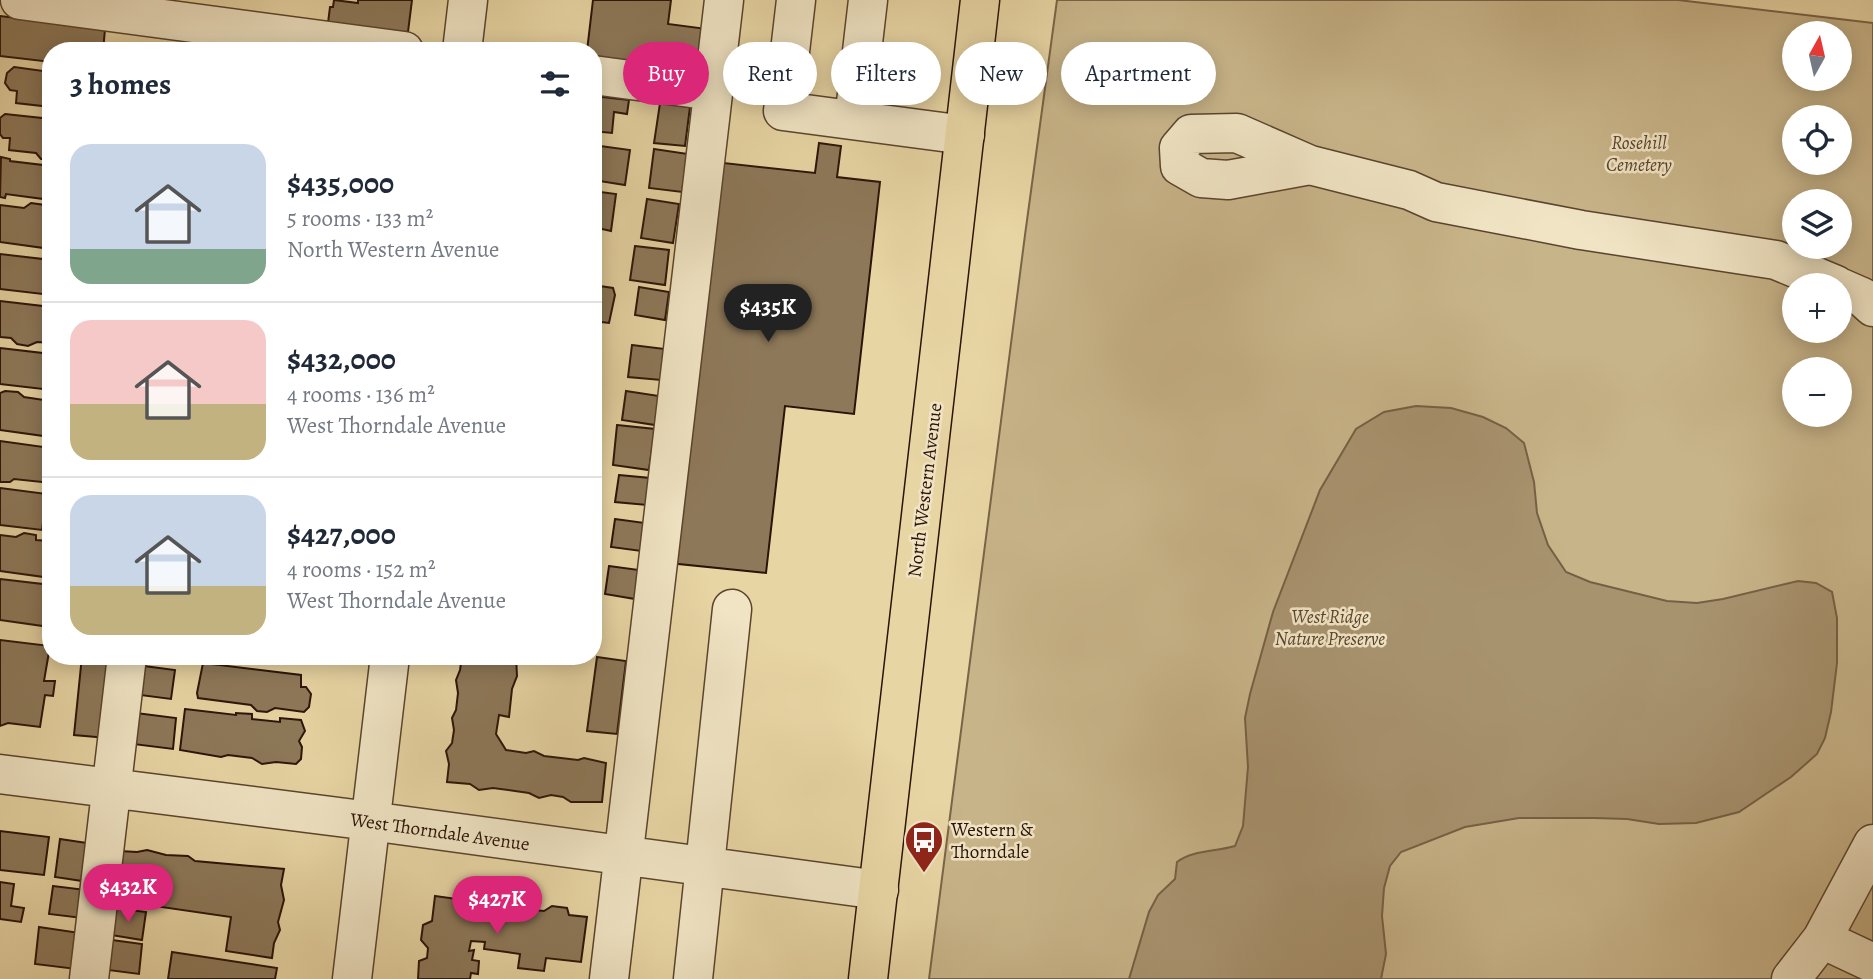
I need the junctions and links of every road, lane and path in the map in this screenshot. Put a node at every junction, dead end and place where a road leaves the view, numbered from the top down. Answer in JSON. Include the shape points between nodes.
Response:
{"nodes":[{"id":1,"x":20,"y":0,"type":"edge"},
{"id":2,"x":468,"y":0,"type":"edge"},
{"id":3,"x":724,"y":0,"type":"edge"},
{"id":4,"x":796,"y":0,"type":"edge"},
{"id":5,"x":868,"y":0,"type":"edge"},
{"id":6,"x":980,"y":0,"type":"edge"},
{"id":7,"x":200,"y":37,"type":"edge"},
{"id":8,"x":273,"y":42,"type":"edge"},
{"id":9,"x":462,"y":42,"type":"edge"},
{"id":10,"x":602,"y":76,"type":"edge"},
{"id":11,"x":713,"y":91,"type":"junction"},
{"id":12,"x":854,"y":120,"type":"junction"},
{"id":13,"x":965,"y":135,"type":"junction"},
{"id":14,"x":1310,"y":165,"type":"dead end"},
{"id":15,"x":1807,"y":273,"type":"edge"},
{"id":16,"x":1852,"y":292,"type":"edge"},
{"id":17,"x":1873,"y":307,"type":"edge"},
{"id":18,"x":732,"y":609,"type":"dead end"},
{"id":19,"x":126,"y":665,"type":"edge"},
{"id":20,"x":389,"y":665,"type":"edge"},
{"id":21,"x":0,"y":774,"type":"edge"},
{"id":22,"x":111,"y":789,"type":"junction"},
{"id":23,"x":370,"y":821,"type":"junction"},
{"id":24,"x":1873,"y":844,"type":"edge"},
{"id":25,"x":623,"y":856,"type":"junction"},
{"id":26,"x":705,"y":867,"type":"junction"},
{"id":27,"x":879,"y":890,"type":"junction"},
{"id":28,"x":1822,"y":939,"type":"junction"},
{"id":29,"x":1873,"y":963,"type":"edge"},
{"id":30,"x":89,"y":979,"type":"edge"},
{"id":31,"x":352,"y":979,"type":"edge"},
{"id":32,"x":609,"y":979,"type":"edge"},
{"id":33,"x":693,"y":979,"type":"edge"},
{"id":34,"x":868,"y":979,"type":"edge"},
{"id":35,"x":1791,"y":979,"type":"edge"}],
"edges":[{"from":1,"to":7,"type":"street"},
{"from":2,"to":9,"type":"street"},
{"from":3,"to":11,"type":"street"},
{"from":4,"to":12,"type":"street","via":[[783,111]]},
{"from":5,"to":12,"type":"street"},
{"from":6,"to":13,"type":"main road","name":"North Western Avenue"},
{"from":7,"to":8,"type":"street"},
{"from":10,"to":11,"type":"street"},
{"from":11,"to":25,"type":"street"},
{"from":12,"to":13,"type":"street"},
{"from":13,"to":27,"type":"main road","name":"North Western Avenue"},
{"from":14,"to":15,"type":"street","via":[[1490,214],[1776,260]]},
{"from":16,"to":17,"type":"street"},
{"from":18,"to":26,"type":"street"},
{"from":19,"to":22,"type":"street"},
{"from":20,"to":23,"type":"street"},
{"from":21,"to":22,"type":"street","name":"West Thorndale Avenue"},
{"from":22,"to":23,"type":"street","name":"West Thorndale Avenue"},
{"from":22,"to":30,"type":"street"},
{"from":23,"to":25,"type":"street","name":"West Thorndale Avenue"},
{"from":23,"to":31,"type":"street"},
{"from":24,"to":28,"type":"street"},
{"from":25,"to":26,"type":"street","name":"West Thorndale Avenue"},
{"from":25,"to":32,"type":"street"},
{"from":26,"to":27,"type":"street","name":"West Thorndale Avenue"},
{"from":26,"to":33,"type":"street"},
{"from":27,"to":34,"type":"main road","name":"North Western Avenue"},
{"from":28,"to":29,"type":"street"},
{"from":28,"to":35,"type":"street"}]}
